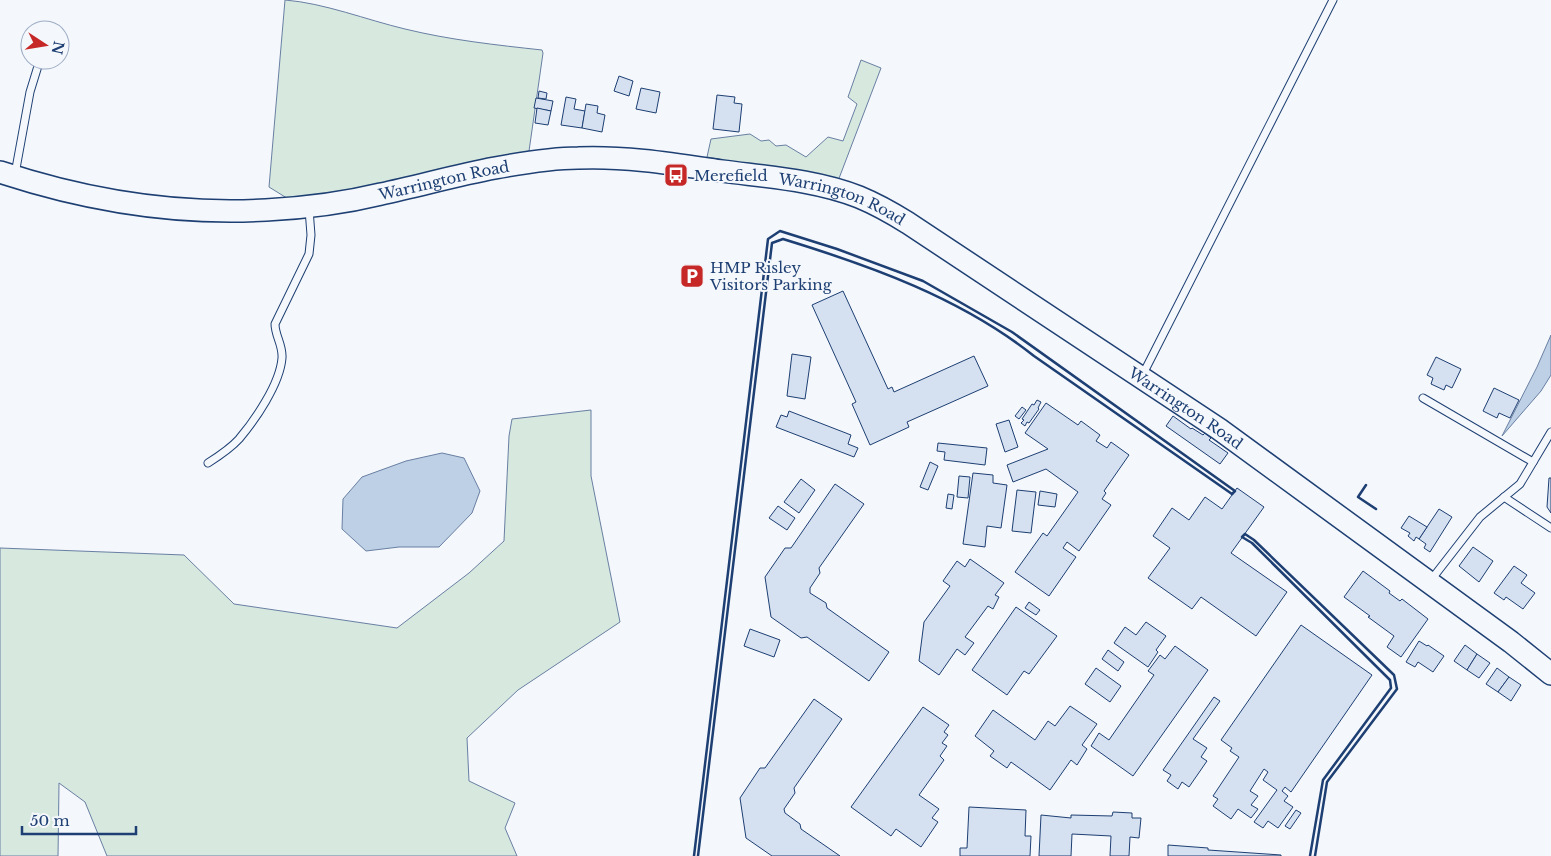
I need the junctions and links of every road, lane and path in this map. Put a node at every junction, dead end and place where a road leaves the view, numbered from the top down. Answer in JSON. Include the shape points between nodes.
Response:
{"nodes":[{"id":1,"x":1333,"y":0,"type":"edge"},
{"id":2,"x":37,"y":70,"type":"edge"},
{"id":3,"x":7,"y":175,"type":"edge"},
{"id":4,"x":309,"y":206,"type":"junction"},
{"id":5,"x":1142,"y":376,"type":"junction"},
{"id":6,"x":1423,"y":398,"type":"dead end"},
{"id":7,"x":1551,"y":432,"type":"edge"},
{"id":8,"x":1533,"y":462,"type":"junction"},
{"id":9,"x":208,"y":464,"type":"dead end"},
{"id":10,"x":1504,"y":497,"type":"junction"},
{"id":11,"x":1551,"y":528,"type":"edge"},
{"id":12,"x":1429,"y":582,"type":"junction"},
{"id":13,"x":1551,"y":672,"type":"edge"}],
"edges":[{"from":1,"to":5,"type":"lane"},
{"from":2,"to":3,"type":"lane"},
{"from":3,"to":4,"type":"main road","name":"Warrington Road","via":[[76,194],[164,208],[265,210]]},
{"from":4,"to":5,"type":"main road","name":"Warrington Road","via":[[378,195],[495,168],[578,158],[665,163],[819,186],[857,196],[883,208]]},
{"from":4,"to":9,"type":"lane","via":[[309,254],[275,324],[282,351],[276,380],[238,440]]},
{"from":5,"to":12,"type":"main road","name":"Warrington Road"},
{"from":6,"to":8,"type":"lane"},
{"from":7,"to":8,"type":"lane"},
{"from":8,"to":10,"type":"lane","via":[[1520,484]]},
{"from":10,"to":11,"type":"lane"},
{"from":10,"to":12,"type":"lane","via":[[1480,517]]},
{"from":12,"to":13,"type":"main road","name":"Warrington Road"}]}
